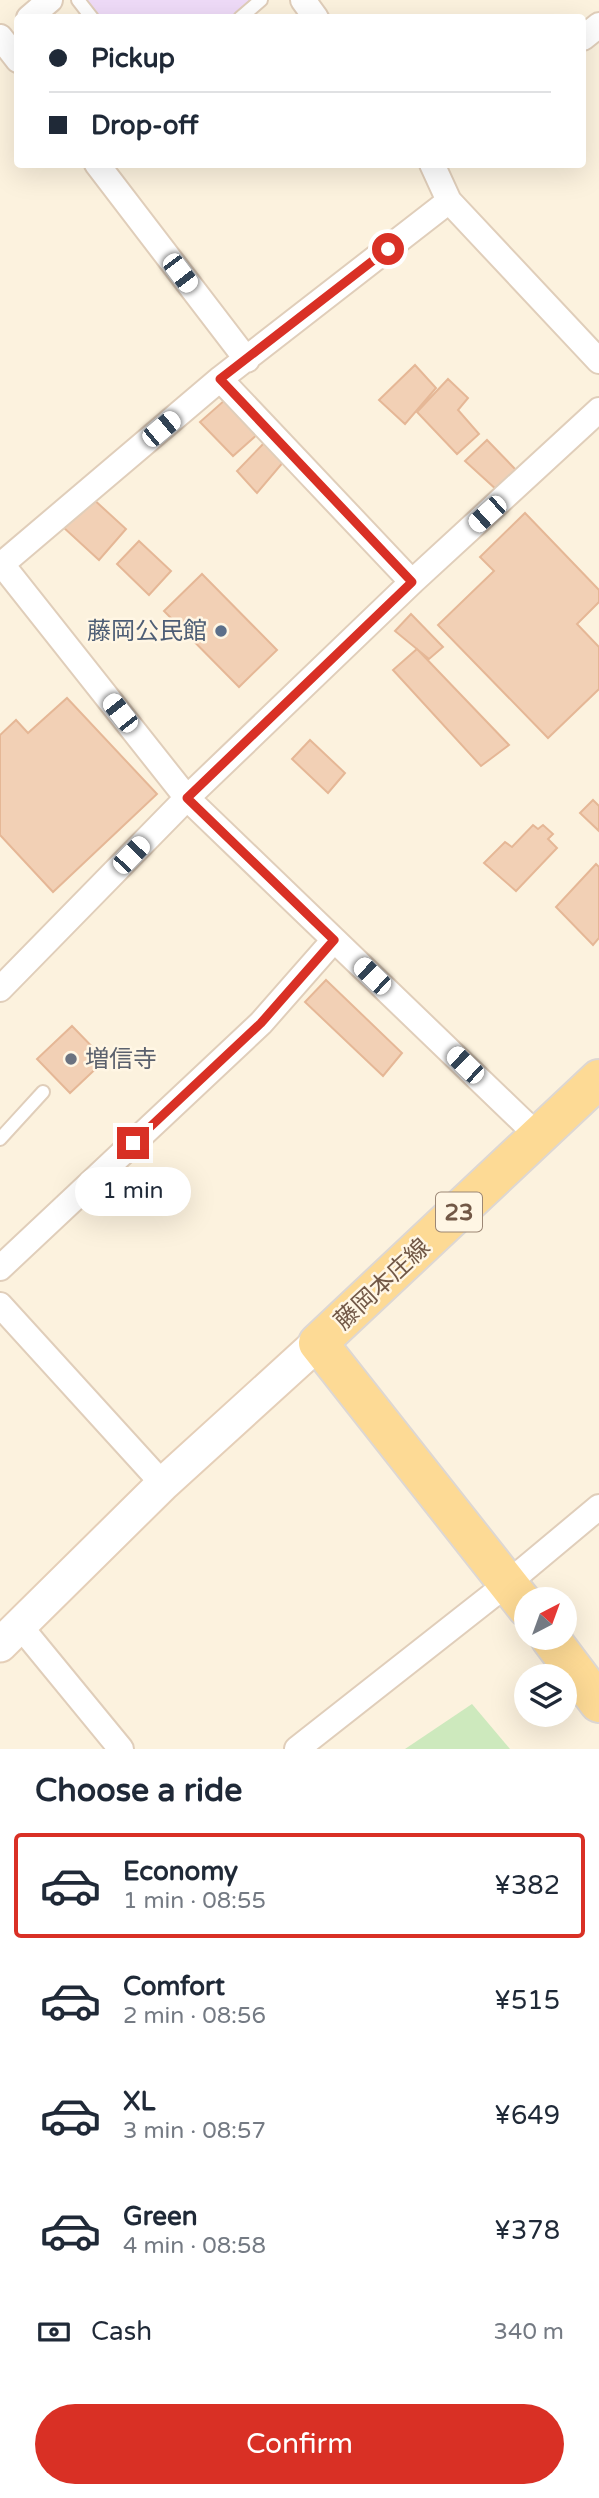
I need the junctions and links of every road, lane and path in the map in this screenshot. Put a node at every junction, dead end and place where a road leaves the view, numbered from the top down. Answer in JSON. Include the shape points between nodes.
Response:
{"nodes":[{"id":1,"x":50,"y":0,"type":"edge"},
{"id":2,"x":78,"y":0,"type":"edge"},
{"id":3,"x":261,"y":0,"type":"edge"},
{"id":4,"x":34,"y":14,"type":"edge"},
{"id":5,"x":89,"y":14,"type":"edge"},
{"id":6,"x":245,"y":14,"type":"edge"},
{"id":7,"x":6,"y":34,"type":"edge"},
{"id":8,"x":14,"y":51,"type":"edge"},
{"id":9,"x":100,"y":168,"type":"edge"},
{"id":10,"x":434,"y":168,"type":"edge"},
{"id":11,"x":449,"y":201,"type":"junction"},
{"id":12,"x":247,"y":360,"type":"junction"},
{"id":13,"x":599,"y":361,"type":"edge"},
{"id":14,"x":220,"y":379,"type":"junction"},
{"id":15,"x":599,"y":410,"type":"edge"},
{"id":16,"x":1,"y":563,"type":"edge"},
{"id":17,"x":412,"y":582,"type":"junction"},
{"id":18,"x":187,"y":798,"type":"junction"},
{"id":19,"x":334,"y":940,"type":"junction"},
{"id":20,"x":0,"y":989,"type":"edge"},
{"id":21,"x":599,"y":1079,"type":"edge"},
{"id":22,"x":43,"y":1092,"type":"dead end"},
{"id":23,"x":539,"y":1137,"type":"junction"},
{"id":24,"x":0,"y":1139,"type":"edge"},
{"id":25,"x":0,"y":1268,"type":"edge"},
{"id":26,"x":0,"y":1304,"type":"edge"},
{"id":27,"x":318,"y":1343,"type":"junction"},
{"id":28,"x":163,"y":1485,"type":"junction"},
{"id":29,"x":599,"y":1507,"type":"edge"},
{"id":30,"x":525,"y":1587,"type":"edge"},
{"id":31,"x":514,"y":1592,"type":"edge"},
{"id":32,"x":514,"y":1598,"type":"edge"},
{"id":33,"x":10,"y":1635,"type":"edge"},
{"id":34,"x":559,"y":1650,"type":"edge"},
{"id":35,"x":599,"y":1703,"type":"edge"},
{"id":36,"x":121,"y":1749,"type":"edge"},
{"id":37,"x":297,"y":1749,"type":"edge"}],
"edges":[{"from":1,"to":4,"type":"street"},
{"from":2,"to":5,"type":"lane"},
{"from":3,"to":6,"type":"lane"},
{"from":7,"to":8,"type":"street"},
{"from":9,"to":12,"type":"street"},
{"from":10,"to":11,"type":"street"},
{"from":11,"to":12,"type":"street"},
{"from":11,"to":13,"type":"street"},
{"from":12,"to":14,"type":"street"},
{"from":14,"to":16,"type":"street"},
{"from":14,"to":17,"type":"street"},
{"from":15,"to":17,"type":"street"},
{"from":16,"to":18,"type":"street"},
{"from":17,"to":18,"type":"street"},
{"from":18,"to":19,"type":"street"},
{"from":18,"to":20,"type":"street"},
{"from":19,"to":23,"type":"street"},
{"from":19,"to":25,"type":"street","via":[[261,1023]]},
{"from":21,"to":23,"type":"main road","name":"藤岡本庄線","number":"23"},
{"from":22,"to":24,"type":"lane"},
{"from":23,"to":27,"type":"main road","name":"藤岡本庄線","number":"23"},
{"from":26,"to":28,"type":"street"},
{"from":27,"to":28,"type":"street"},
{"from":27,"to":31,"type":"main road","name":"藤岡本庄線"},
{"from":28,"to":33,"type":"street"},
{"from":29,"to":30,"type":"street"},
{"from":32,"to":37,"type":"street"},
{"from":33,"to":36,"type":"street"},
{"from":34,"to":35,"type":"main road"}]}
